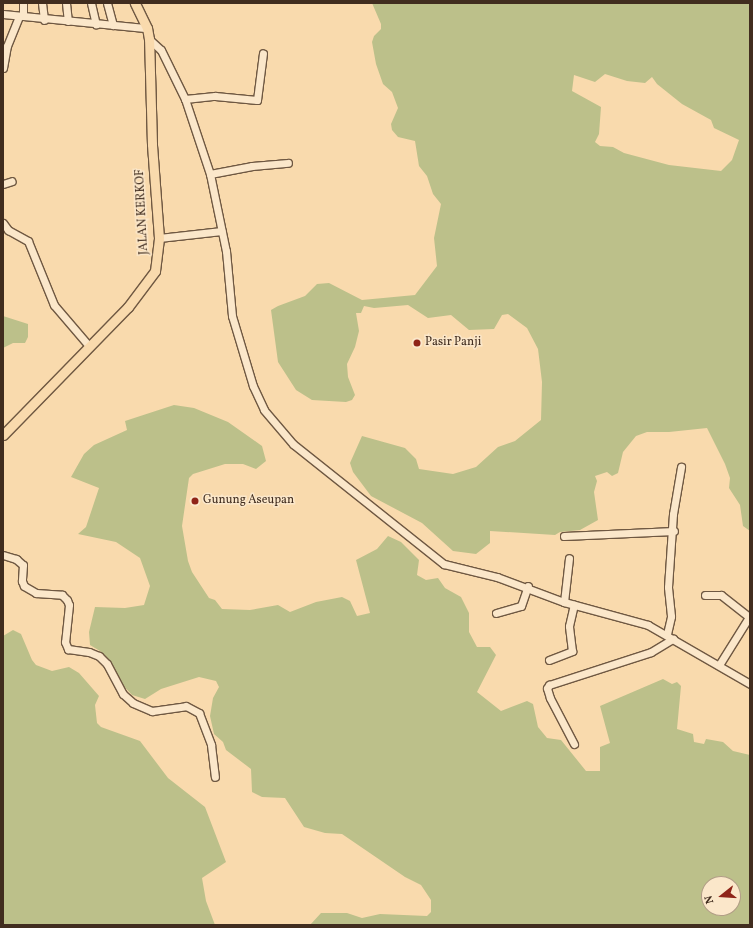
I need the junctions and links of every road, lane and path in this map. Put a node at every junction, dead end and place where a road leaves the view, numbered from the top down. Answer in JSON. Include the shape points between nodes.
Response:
{"nodes":[{"id":1,"x":22,"y":3,"type":"edge"},
{"id":2,"x":42,"y":3,"type":"edge"},
{"id":3,"x":66,"y":3,"type":"edge"},
{"id":4,"x":91,"y":3,"type":"edge"},
{"id":5,"x":107,"y":3,"type":"edge"},
{"id":6,"x":135,"y":3,"type":"edge"},
{"id":7,"x":3,"y":12,"type":"edge"},
{"id":8,"x":21,"y":16,"type":"junction"},
{"id":9,"x":44,"y":20,"type":"junction"},
{"id":10,"x":68,"y":21,"type":"junction"},
{"id":11,"x":96,"y":24,"type":"junction"},
{"id":12,"x":113,"y":25,"type":"junction"},
{"id":13,"x":147,"y":28,"type":"junction"},
{"id":14,"x":149,"y":39,"type":"junction"},
{"id":15,"x":5,"y":45,"type":"edge"},
{"id":16,"x":263,"y":53,"type":"dead end"},
{"id":17,"x":3,"y":68,"type":"edge"},
{"id":18,"x":185,"y":99,"type":"junction"},
{"id":19,"x":288,"y":164,"type":"dead end"},
{"id":20,"x":210,"y":174,"type":"junction"},
{"id":21,"x":12,"y":181,"type":"dead end"},
{"id":22,"x":3,"y":184,"type":"edge"},
{"id":23,"x":3,"y":223,"type":"edge"},
{"id":24,"x":222,"y":231,"type":"junction"},
{"id":25,"x":158,"y":238,"type":"junction"},
{"id":26,"x":89,"y":346,"type":"junction"},
{"id":27,"x":3,"y":435,"type":"edge"},
{"id":28,"x":681,"y":467,"type":"dead end"},
{"id":29,"x":674,"y":531,"type":"junction"},
{"id":30,"x":564,"y":536,"type":"dead end"},
{"id":31,"x":3,"y":554,"type":"edge"},
{"id":32,"x":569,"y":558,"type":"dead end"},
{"id":33,"x":528,"y":586,"type":"junction"},
{"id":34,"x":705,"y":595,"type":"dead end"},
{"id":35,"x":564,"y":602,"type":"junction"},
{"id":36,"x":574,"y":605,"type":"junction"},
{"id":37,"x":496,"y":613,"type":"dead end"},
{"id":38,"x":670,"y":637,"type":"junction"},
{"id":39,"x":549,"y":660,"type":"dead end"},
{"id":40,"x":719,"y":665,"type":"junction"},
{"id":41,"x":750,"y":684,"type":"edge"},
{"id":42,"x":574,"y":744,"type":"dead end"},
{"id":43,"x":215,"y":777,"type":"dead end"}],
"edges":[{"from":1,"to":8,"type":"street"},
{"from":2,"to":9,"type":"street"},
{"from":3,"to":10,"type":"street"},
{"from":4,"to":11,"type":"street"},
{"from":5,"to":12,"type":"street"},
{"from":6,"to":13,"type":"main road","name":"JALAN KERKOF"},
{"from":7,"to":8,"type":"street"},
{"from":8,"to":9,"type":"street"},
{"from":8,"to":15,"type":"street"},
{"from":9,"to":10,"type":"street"},
{"from":10,"to":11,"type":"street"},
{"from":11,"to":12,"type":"street"},
{"from":12,"to":13,"type":"street"},
{"from":13,"to":14,"type":"main road","name":"JALAN KERKOF"},
{"from":14,"to":18,"type":"street","via":[[161,50]]},
{"from":14,"to":25,"type":"main road","name":"JALAN KERKOF"},
{"from":15,"to":17,"type":"street"},
{"from":16,"to":18,"type":"street","via":[[257,100],[215,96]]},
{"from":18,"to":20,"type":"street"},
{"from":19,"to":20,"type":"street","via":[[252,166]]},
{"from":20,"to":24,"type":"street"},
{"from":21,"to":22,"type":"street"},
{"from":23,"to":26,"type":"street","via":[[8,230],[28,241],[54,305]]},
{"from":24,"to":25,"type":"street"},
{"from":24,"to":33,"type":"street","via":[[232,316],[240,351],[257,396],[273,422],[306,456],[384,515],[434,558],[452,567]]},
{"from":25,"to":26,"type":"main road","name":"JALAN KERKOF","via":[[155,271],[149,282]]},
{"from":26,"to":27,"type":"main road","name":"JALAN KERKOF"},
{"from":28,"to":29,"type":"street","via":[[673,514]]},
{"from":29,"to":30,"type":"street"},
{"from":29,"to":38,"type":"street","via":[[668,587]]},
{"from":31,"to":43,"type":"street","via":[[16,558],[23,565],[24,586],[36,593],[62,595],[67,600],[69,605],[65,642],[68,649],[98,656],[107,664],[123,694],[133,703],[152,712],[186,706],[199,713],[211,746]]},
{"from":32,"to":35,"type":"street"},
{"from":33,"to":35,"type":"street"},
{"from":33,"to":37,"type":"street","via":[[521,606]]},
{"from":34,"to":40,"type":"street","via":[[721,595],[749,617]]},
{"from":35,"to":36,"type":"street"},
{"from":36,"to":38,"type":"street","via":[[616,614],[648,625]]},
{"from":36,"to":39,"type":"street","via":[[569,626],[572,651]]},
{"from":38,"to":40,"type":"street"},
{"from":38,"to":42,"type":"street","via":[[651,652],[549,685],[547,688],[550,698]]},
{"from":40,"to":41,"type":"street"}]}
